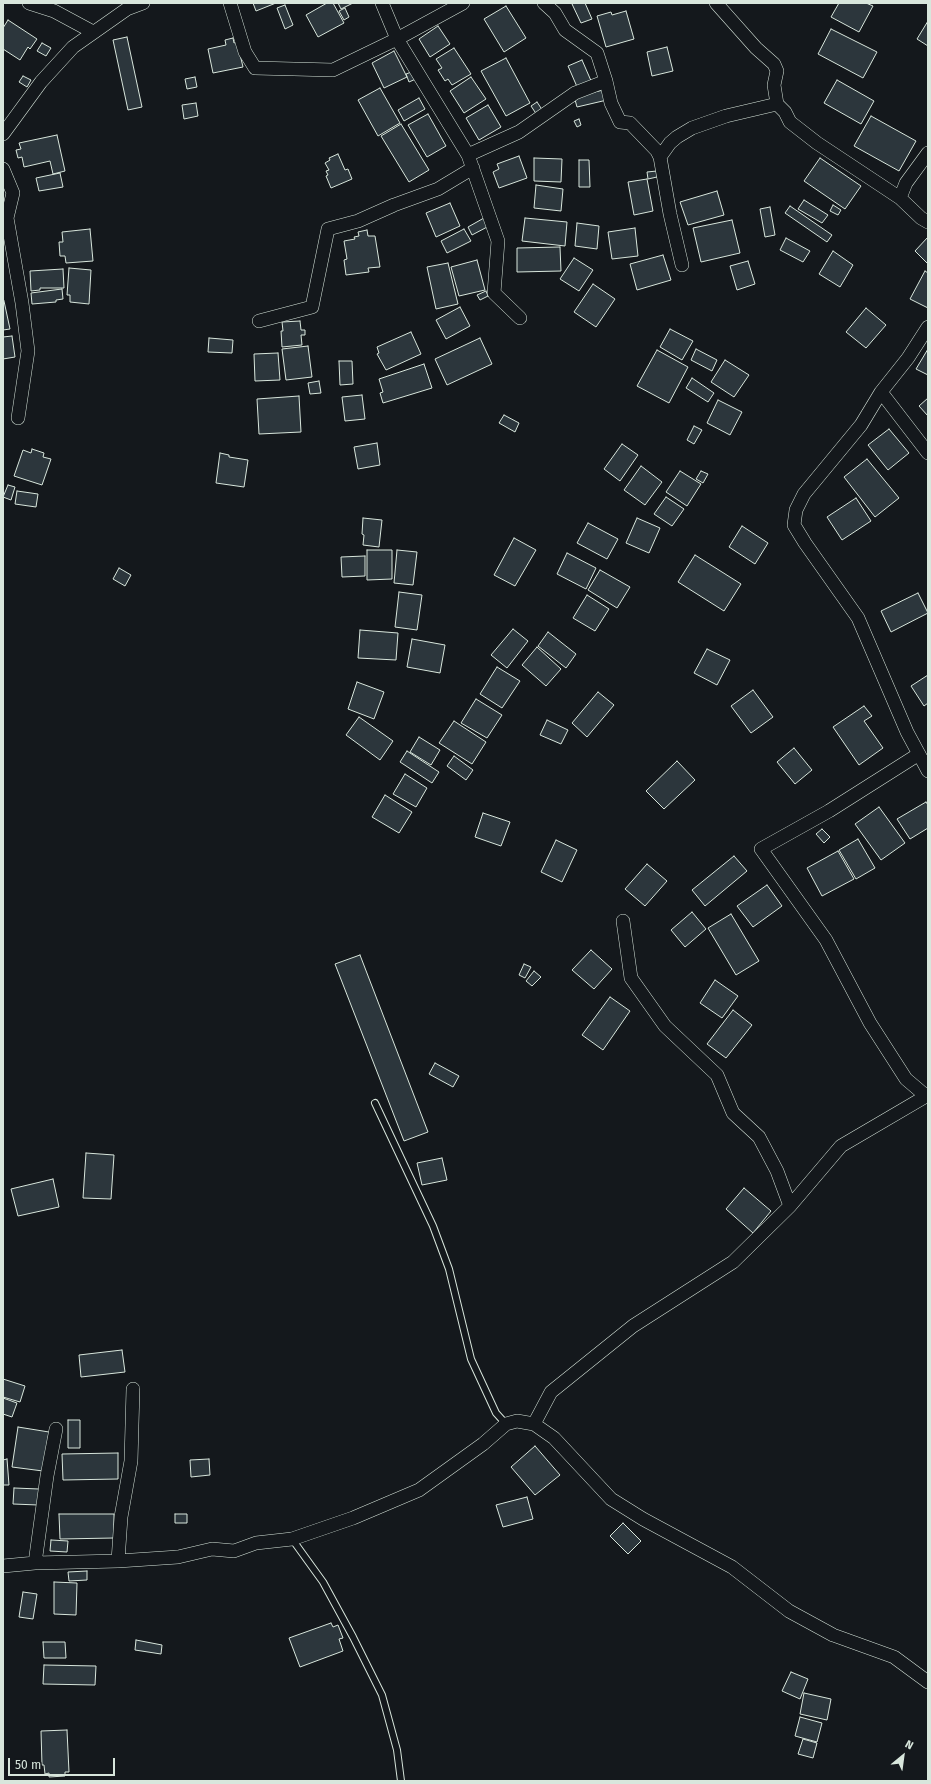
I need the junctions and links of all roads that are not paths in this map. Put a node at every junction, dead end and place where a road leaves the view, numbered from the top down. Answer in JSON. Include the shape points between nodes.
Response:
{"nodes":[{"id":1,"x":30,"y":3,"type":"edge"},
{"id":2,"x":143,"y":3,"type":"edge"},
{"id":3,"x":230,"y":3,"type":"edge"},
{"id":4,"x":382,"y":3,"type":"edge"},
{"id":5,"x":463,"y":3,"type":"edge"},
{"id":6,"x":544,"y":3,"type":"edge"},
{"id":7,"x":716,"y":3,"type":"edge"},
{"id":8,"x":94,"y":32,"type":"junction"},
{"id":9,"x":398,"y":39,"type":"junction"},
{"id":10,"x":606,"y":81,"type":"junction"},
{"id":11,"x":777,"y":104,"type":"junction"},
{"id":12,"x":3,"y":134,"type":"edge"},
{"id":13,"x":928,"y":153,"type":"edge"},
{"id":14,"x":468,"y":155,"type":"junction"},
{"id":15,"x":660,"y":157,"type":"junction"},
{"id":16,"x":473,"y":168,"type":"junction"},
{"id":17,"x":3,"y":169,"type":"edge"},
{"id":18,"x":900,"y":198,"type":"junction"},
{"id":19,"x":928,"y":222,"type":"edge"},
{"id":20,"x":682,"y":265,"type":"dead end"},
{"id":21,"x":520,"y":318,"type":"dead end"},
{"id":22,"x":259,"y":321,"type":"dead end"},
{"id":23,"x":928,"y":327,"type":"edge"},
{"id":24,"x":881,"y":392,"type":"junction"},
{"id":25,"x":18,"y":418,"type":"dead end"},
{"id":26,"x":928,"y":453,"type":"edge"},
{"id":27,"x":919,"y":754,"type":"junction"},
{"id":28,"x":928,"y":771,"type":"edge"},
{"id":29,"x":623,"y":921,"type":"dead end"},
{"id":30,"x":927,"y":1095,"type":"edge"},
{"id":31,"x":375,"y":1103,"type":"dead end"},
{"id":32,"x":790,"y":1206,"type":"junction"},
{"id":33,"x":133,"y":1389,"type":"dead end"},
{"id":34,"x":506,"y":1424,"type":"junction"},
{"id":35,"x":534,"y":1424,"type":"junction"},
{"id":36,"x":56,"y":1429,"type":"dead end"},
{"id":37,"x":292,"y":1539,"type":"junction"},
{"id":38,"x":118,"y":1561,"type":"junction"},
{"id":39,"x":35,"y":1563,"type":"junction"},
{"id":40,"x":3,"y":1566,"type":"edge"},
{"id":41,"x":928,"y":1682,"type":"edge"},
{"id":42,"x":401,"y":1781,"type":"edge"}],
"edges":[{"from":1,"to":8,"type":"street","via":[[54,11]]},
{"from":2,"to":8,"type":"street","via":[[127,10]]},
{"from":3,"to":9,"type":"street","via":[[245,52],[255,68],[334,70]]},
{"from":4,"to":9,"type":"street"},
{"from":5,"to":9,"type":"street"},
{"from":6,"to":10,"type":"street","via":[[555,13],[565,30],[597,54]]},
{"from":7,"to":11,"type":"street","via":[[756,48],[774,64],[777,71],[774,85]]},
{"from":8,"to":12,"type":"street","via":[[73,47],[55,66]]},
{"from":9,"to":14,"type":"street"},
{"from":10,"to":14,"type":"street","via":[[575,93],[518,132]]},
{"from":10,"to":15,"type":"street","via":[[611,104],[620,122],[630,123]]},
{"from":11,"to":15,"type":"street","via":[[726,116],[692,128],[670,143]]},
{"from":11,"to":18,"type":"street","via":[[790,122]]},
{"from":13,"to":18,"type":"street","via":[[906,183]]},
{"from":14,"to":16,"type":"street"},
{"from":15,"to":20,"type":"street"},
{"from":16,"to":21,"type":"street","via":[[498,241],[494,293]]},
{"from":16,"to":22,"type":"street","via":[[438,189],[358,221],[328,229],[312,307]]},
{"from":17,"to":25,"type":"street","via":[[13,193],[7,218],[28,351]]},
{"from":18,"to":19,"type":"street"},
{"from":23,"to":24,"type":"street"},
{"from":24,"to":26,"type":"street"},
{"from":24,"to":27,"type":"street","via":[[861,425],[804,494],[796,510],[794,525],[858,618]]},
{"from":27,"to":28,"type":"street"},
{"from":27,"to":30,"type":"street","via":[[829,811],[761,849],[826,940],[870,1023],[906,1079]]},
{"from":29,"to":32,"type":"street","via":[[632,978],[665,1026],[717,1075],[733,1113],[759,1138],[777,1171]]},
{"from":30,"to":32,"type":"street","via":[[841,1146]]},
{"from":31,"to":34,"type":"lane","via":[[433,1226],[449,1269],[471,1359],[496,1413]]},
{"from":32,"to":35,"type":"street","via":[[734,1262],[633,1326],[551,1392]]},
{"from":33,"to":38,"type":"street","via":[[132,1461],[121,1517]]},
{"from":34,"to":35,"type":"street","via":[[516,1421]]},
{"from":34,"to":37,"type":"street","via":[[483,1444],[419,1490],[353,1518]]},
{"from":35,"to":41,"type":"street","via":[[554,1438],[611,1499],[732,1567],[789,1611],[833,1635],[894,1657]]},
{"from":36,"to":39,"type":"street","via":[[46,1476]]},
{"from":37,"to":38,"type":"street","via":[[256,1544],[234,1551],[212,1549],[178,1557]]},
{"from":37,"to":42,"type":"lane","via":[[323,1582],[382,1695],[397,1750]]},
{"from":38,"to":39,"type":"street"},
{"from":39,"to":40,"type":"street"}]}
